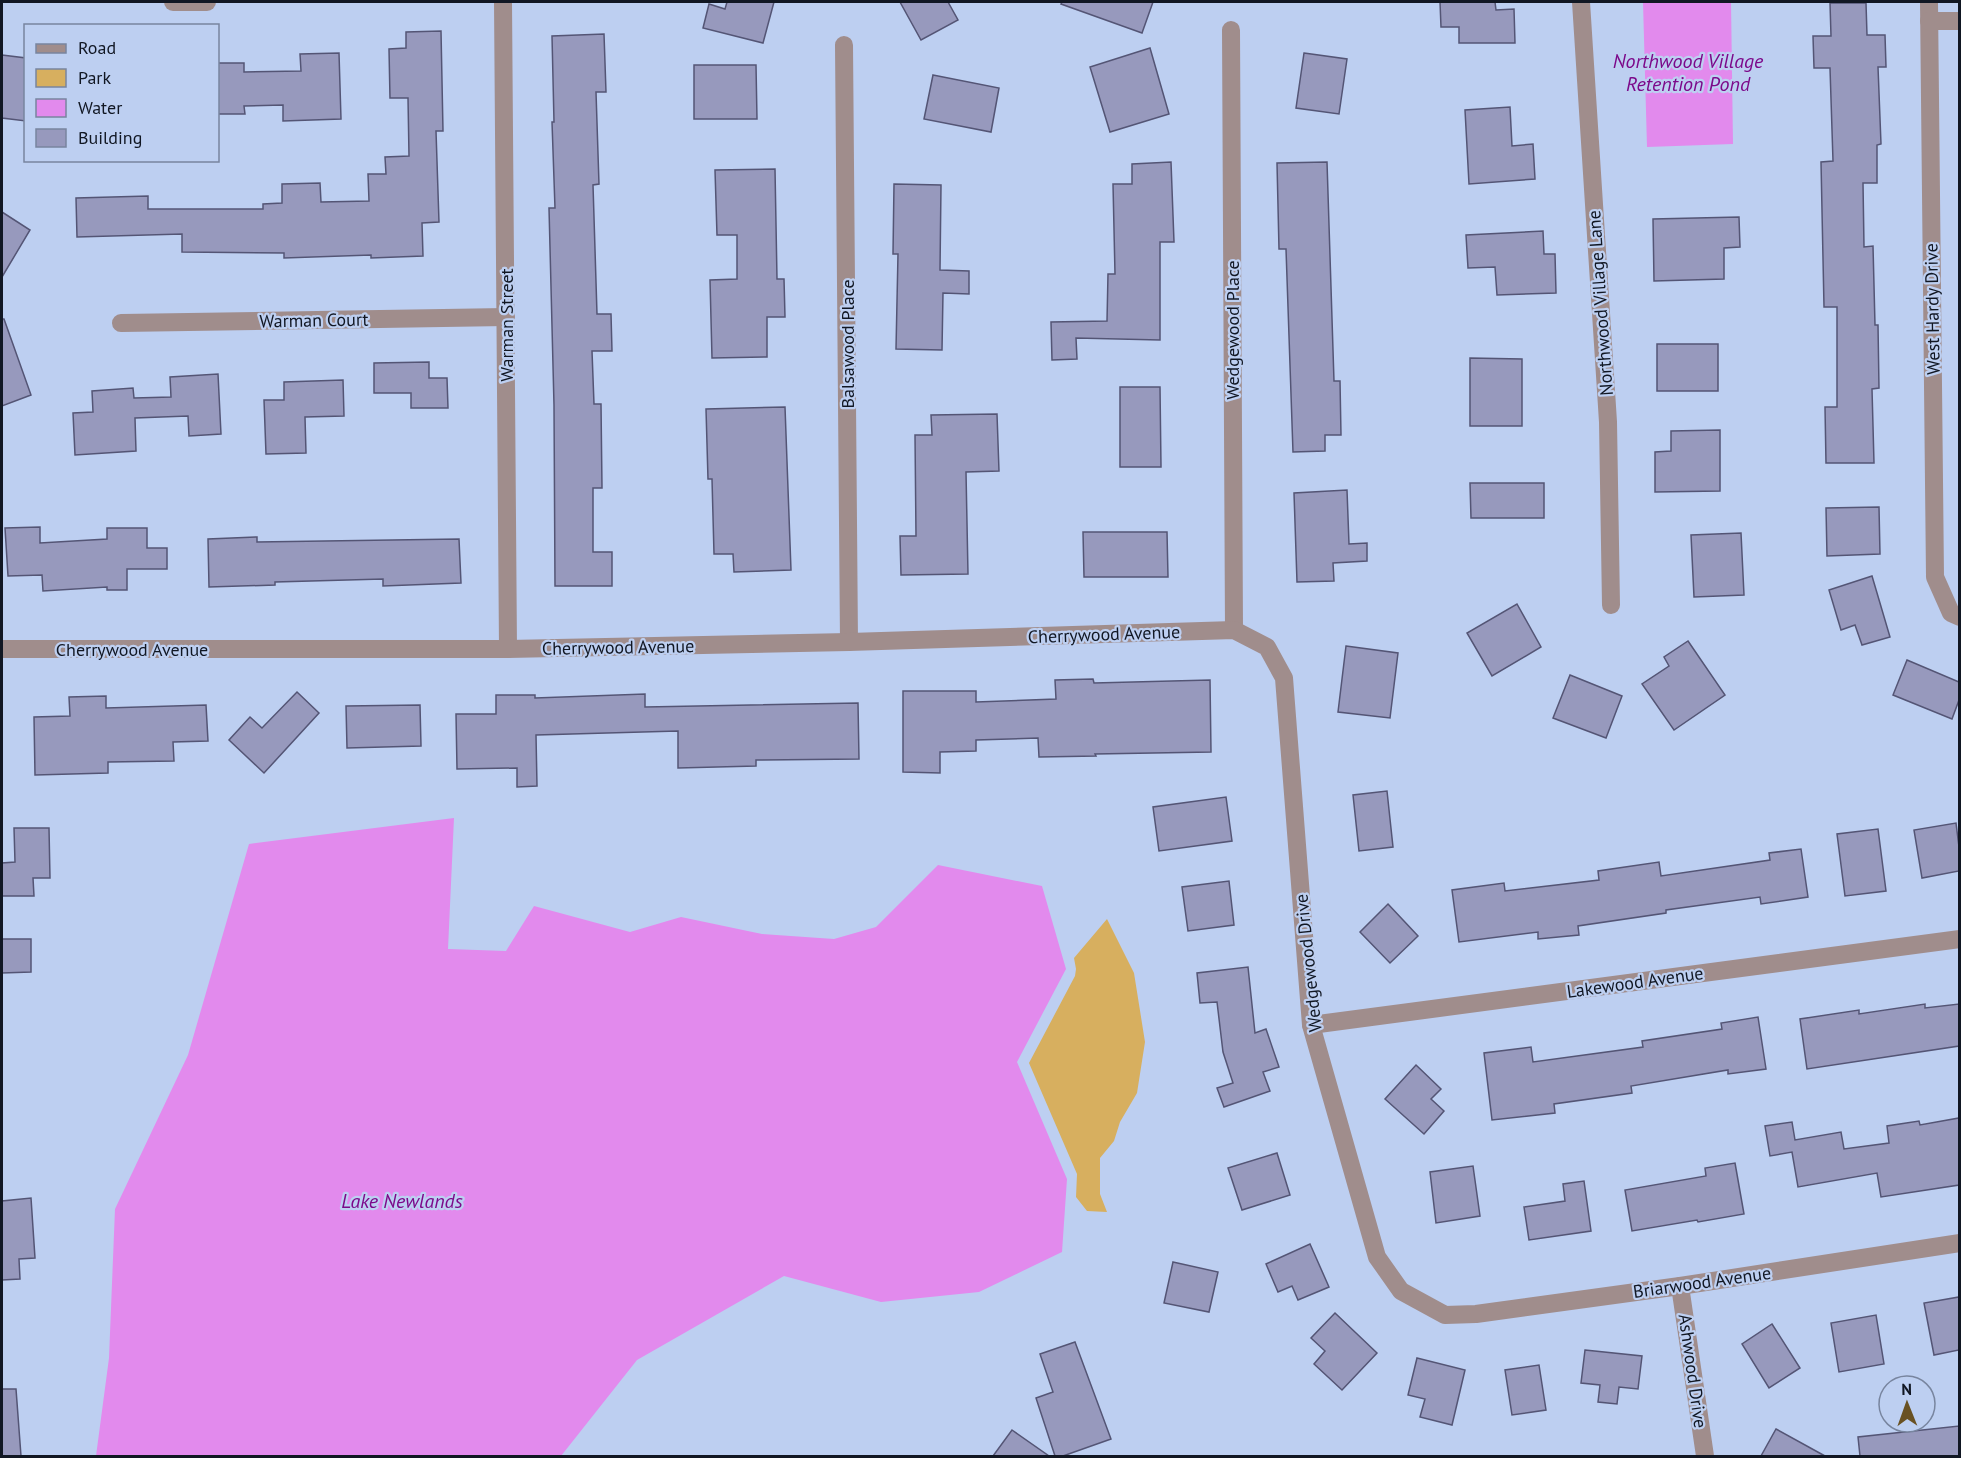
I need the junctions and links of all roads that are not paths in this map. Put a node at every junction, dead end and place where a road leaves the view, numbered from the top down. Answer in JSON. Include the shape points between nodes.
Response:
{"nodes":[{"id":1,"x":173,"y":2,"type":"edge"},
{"id":2,"x":207,"y":2,"type":"edge"},
{"id":3,"x":503,"y":2,"type":"edge"},
{"id":4,"x":1581,"y":2,"type":"edge"},
{"id":5,"x":1929,"y":2,"type":"edge"},
{"id":6,"x":1929,"y":21,"type":"junction"},
{"id":7,"x":1959,"y":21,"type":"edge"},
{"id":8,"x":1231,"y":30,"type":"dead end"},
{"id":9,"x":844,"y":45,"type":"dead end"},
{"id":10,"x":506,"y":317,"type":"junction"},
{"id":11,"x":121,"y":322,"type":"dead end"},
{"id":12,"x":1611,"y":605,"type":"dead end"},
{"id":13,"x":1955,"y":615,"type":"edge"},
{"id":14,"x":1234,"y":630,"type":"junction"},
{"id":15,"x":849,"y":642,"type":"junction"},
{"id":16,"x":2,"y":649,"type":"edge"},
{"id":17,"x":508,"y":649,"type":"junction"},
{"id":18,"x":1959,"y":939,"type":"edge"},
{"id":19,"x":1311,"y":1025,"type":"junction"},
{"id":20,"x":1959,"y":1243,"type":"edge"},
{"id":21,"x":1680,"y":1286,"type":"junction"},
{"id":22,"x":1445,"y":1315,"type":"joint"},
{"id":23,"x":1705,"y":1456,"type":"edge"}],
"edges":[{"from":1,"to":2,"type":"street"},
{"from":3,"to":10,"type":"street","name":"Warman Street"},
{"from":4,"to":12,"type":"street","name":"Northwood Village Lane","via":[[1608,422]]},
{"from":5,"to":6,"type":"street","name":"West Hardy Drive"},
{"from":6,"to":7,"type":"street"},
{"from":6,"to":13,"type":"street","name":"West Hardy Drive","via":[[1935,577]]},
{"from":8,"to":14,"type":"street","name":"Wedgewood Place"},
{"from":9,"to":15,"type":"street","name":"Balsawood Place"},
{"from":10,"to":11,"type":"street","name":"Warman Court"},
{"from":10,"to":17,"type":"street","name":"Warman Street"},
{"from":14,"to":15,"type":"street","name":"Cherrywood Avenue"},
{"from":14,"to":19,"type":"street","name":"Wedgewood Drive","via":[[1267,647],[1284,678]]},
{"from":15,"to":17,"type":"street","name":"Cherrywood Avenue"},
{"from":16,"to":17,"type":"street","name":"Cherrywood Avenue"},
{"from":18,"to":19,"type":"street","name":"Lakewood Avenue"},
{"from":19,"to":22,"type":"street","name":"Wedgewood Drive","via":[[1377,1257],[1401,1292]]},
{"from":20,"to":21,"type":"street","name":"Briarwood Avenue"},
{"from":21,"to":22,"type":"street","name":"Briarwood Avenue"},
{"from":21,"to":23,"type":"street","name":"Ashwood Drive"}]}
